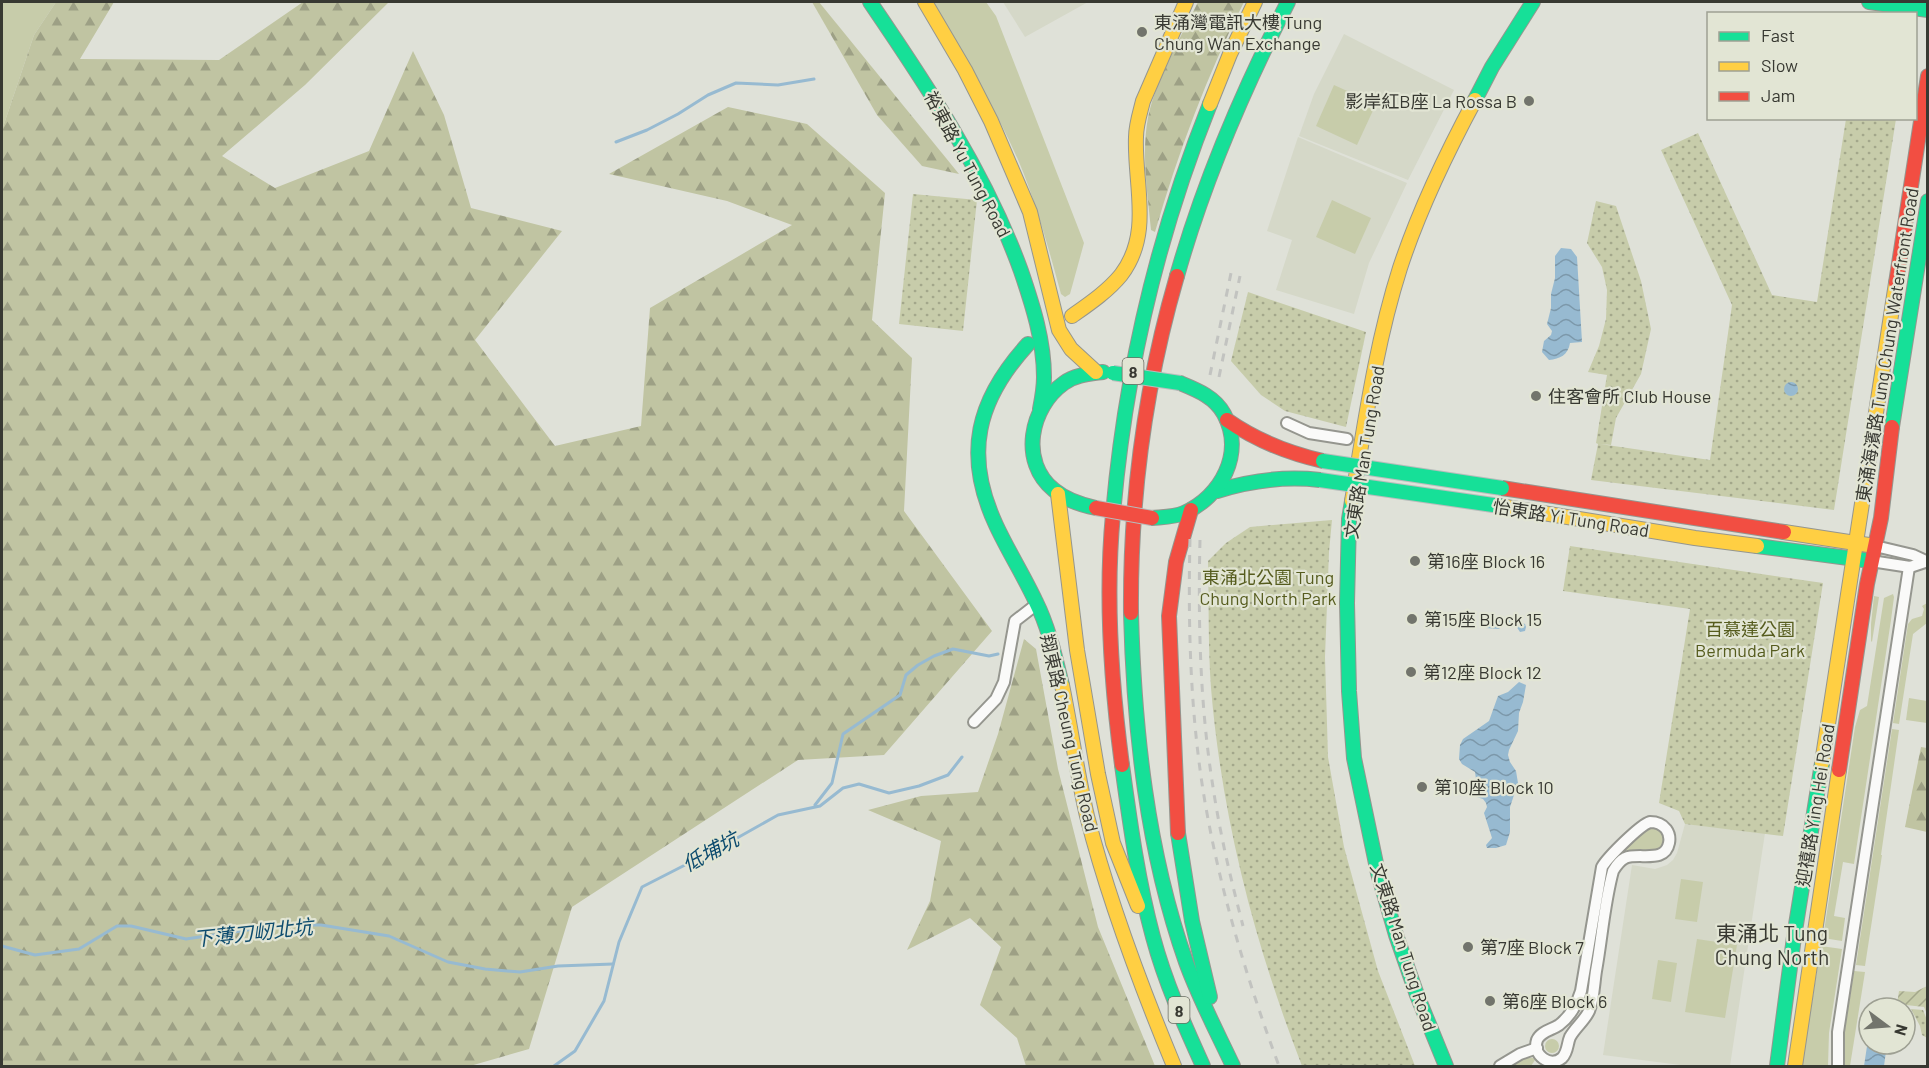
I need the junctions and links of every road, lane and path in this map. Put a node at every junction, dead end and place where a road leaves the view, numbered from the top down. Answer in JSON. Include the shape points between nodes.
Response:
{"nodes":[{"id":1,"x":870,"y":2,"type":"edge"},
{"id":2,"x":925,"y":2,"type":"edge"},
{"id":3,"x":1186,"y":2,"type":"edge"},
{"id":4,"x":1256,"y":2,"type":"edge"},
{"id":5,"x":1288,"y":2,"type":"edge"},
{"id":6,"x":1533,"y":2,"type":"edge"},
{"id":7,"x":1869,"y":2,"type":"edge"},
{"id":8,"x":1928,"y":10,"type":"edge"},
{"id":9,"x":1928,"y":76,"type":"edge"},
{"id":10,"x":1928,"y":201,"type":"edge"},
{"id":11,"x":1072,"y":316,"type":"dead end"},
{"id":12,"x":1028,"y":344,"type":"dead end"},
{"id":13,"x":1096,"y":372,"type":"junction"},
{"id":14,"x":1040,"y":409,"type":"junction"},
{"id":15,"x":1227,"y":420,"type":"junction"},
{"id":16,"x":1287,"y":423,"type":"dead end"},
{"id":17,"x":1347,"y":440,"type":"dead end"},
{"id":18,"x":1217,"y":491,"type":"junction"},
{"id":19,"x":1058,"y":494,"type":"junction"},
{"id":20,"x":1191,"y":510,"type":"junction"},
{"id":21,"x":1856,"y":543,"type":"junction"},
{"id":22,"x":1875,"y":546,"type":"junction"},
{"id":23,"x":1854,"y":559,"type":"junction"},
{"id":24,"x":1871,"y":561,"type":"junction"},
{"id":25,"x":1926,"y":562,"type":"edge"},
{"id":26,"x":1909,"y":567,"type":"junction"},
{"id":27,"x":1037,"y":604,"type":"junction"},
{"id":28,"x":974,"y":722,"type":"dead end"},
{"id":29,"x":1158,"y":952,"type":"junction"},
{"id":30,"x":1548,"y":1031,"type":"junction"},
{"id":31,"x":1221,"y":1040,"type":"junction"},
{"id":32,"x":1568,"y":1043,"type":"junction"},
{"id":33,"x":1536,"y":1048,"type":"junction"},
{"id":34,"x":1542,"y":1063,"type":"edge"},
{"id":35,"x":1174,"y":1066,"type":"edge"},
{"id":36,"x":1203,"y":1066,"type":"edge"},
{"id":37,"x":1233,"y":1066,"type":"edge"},
{"id":38,"x":1446,"y":1066,"type":"edge"},
{"id":39,"x":1500,"y":1066,"type":"edge"},
{"id":40,"x":1777,"y":1066,"type":"edge"},
{"id":41,"x":1796,"y":1066,"type":"edge"},
{"id":42,"x":1838,"y":1066,"type":"edge"}],
"edges":[{"from":1,"to":14,"type":"main road","name":"裕東路 Yu Tung Road","via":[[917,70],[1001,219],[1042,344],[1045,375]]},
{"from":2,"to":13,"type":"main road","name":"裕東路 Yu Tung Road","via":[[991,121],[1030,212],[1059,330],[1071,349]]},
{"from":3,"to":11,"type":"main road","via":[[1138,116],[1141,216],[1134,252],[1117,281]]},
{"from":4,"to":29,"type":"main road","number":"8","via":[[1210,102],[1165,239],[1138,343],[1116,483],[1109,594],[1114,700],[1126,795]]},
{"from":5,"to":31,"type":"main road","number":"8","via":[[1220,149],[1178,273],[1151,384],[1132,529],[1132,663],[1148,806],[1182,952]]},
{"from":6,"to":38,"type":"main road","name":"文東路 Man Tung Road","via":[[1492,67],[1449,148],[1401,265],[1367,410],[1349,519],[1347,603],[1354,758],[1378,873],[1396,934]]},
{"from":7,"to":8,"type":"main road"},
{"from":9,"to":21,"type":"main road","name":"東涌海濱路 Tung Chung Waterfront Road"},
{"from":10,"to":22,"type":"main road","name":"東涌海濱路 Tung Chung Waterfront Road"},
{"from":12,"to":27,"type":"main road","name":"翔東路 Cheung Tung Road","via":[[999,377],[988,399],[981,422],[978,460],[994,523]]},
{"from":13,"to":14,"type":"main road","via":[[1067,380]]},
{"from":13,"to":15,"type":"main road","bridge":true,"via":[[1180,383],[1203,392]]},
{"from":14,"to":19,"type":"main road","via":[[1034,432],[1034,456],[1044,480]]},
{"from":15,"to":18,"type":"main road","via":[[1233,456]]},
{"from":15,"to":21,"type":"main road","name":"怡東路 Yi Tung Road","bridge":true,"via":[[1268,445],[1323,461]]},
{"from":16,"to":17,"type":"street","via":[[1309,433]]},
{"from":18,"to":20,"type":"main road"},
{"from":18,"to":23,"type":"main road","name":"怡東路 Yi Tung Road","bridge":true,"via":[[1262,478],[1297,477]]},
{"from":19,"to":20,"type":"main road","bridge":true,"via":[[1096,508],[1152,518]]},
{"from":19,"to":29,"type":"main road","via":[[1077,650],[1109,827]]},
{"from":20,"to":31,"type":"main road","via":[[1177,551],[1170,594],[1175,796],[1178,842],[1192,921]]},
{"from":21,"to":22,"type":"main road","name":"怡東路 Yi Tung Road"},
{"from":21,"to":23,"type":"main road","name":"迎禧路 Ying Hei Road"},
{"from":22,"to":24,"type":"main road","name":"迎禧路 Ying Hei Road"},
{"from":22,"to":25,"type":"street","name":"怡東路 Yi Tung Road"},
{"from":23,"to":24,"type":"main road","name":"怡東路 Yi Tung Road"},
{"from":23,"to":40,"type":"main road","name":"迎禧路 Ying Hei Road"},
{"from":24,"to":26,"type":"street","name":"怡東路 Yi Tung Road"},
{"from":24,"to":41,"type":"main road","name":"迎禧路 Ying Hei Road"},
{"from":25,"to":26,"type":"street","name":"怡東路 Yi Tung Road"},
{"from":26,"to":42,"type":"street","via":[[1840,1021]]},
{"from":27,"to":28,"type":"street","via":[[1015,621],[1004,682],[996,699]]},
{"from":27,"to":35,"type":"main road","name":"翔東路 Cheung Tung Road","via":[[1058,667],[1102,870],[1126,947]]},
{"from":29,"to":36,"type":"main road","number":"8"},
{"from":30,"to":32,"type":"street","via":[[1558,1031]]},
{"from":30,"to":32,"type":"street","via":[[1577,1005],[1602,867],[1608,856],[1642,825],[1661,824],[1669,836],[1665,851],[1654,857],[1628,857],[1619,861],[1613,871],[1588,1011]]},
{"from":30,"to":33,"type":"street","via":[[1538,1039]]},
{"from":31,"to":37,"type":"main road","number":"8"},
{"from":32,"to":34,"type":"street","via":[[1563,1057]]},
{"from":33,"to":34,"type":"street"},
{"from":33,"to":39,"type":"street"}]}
